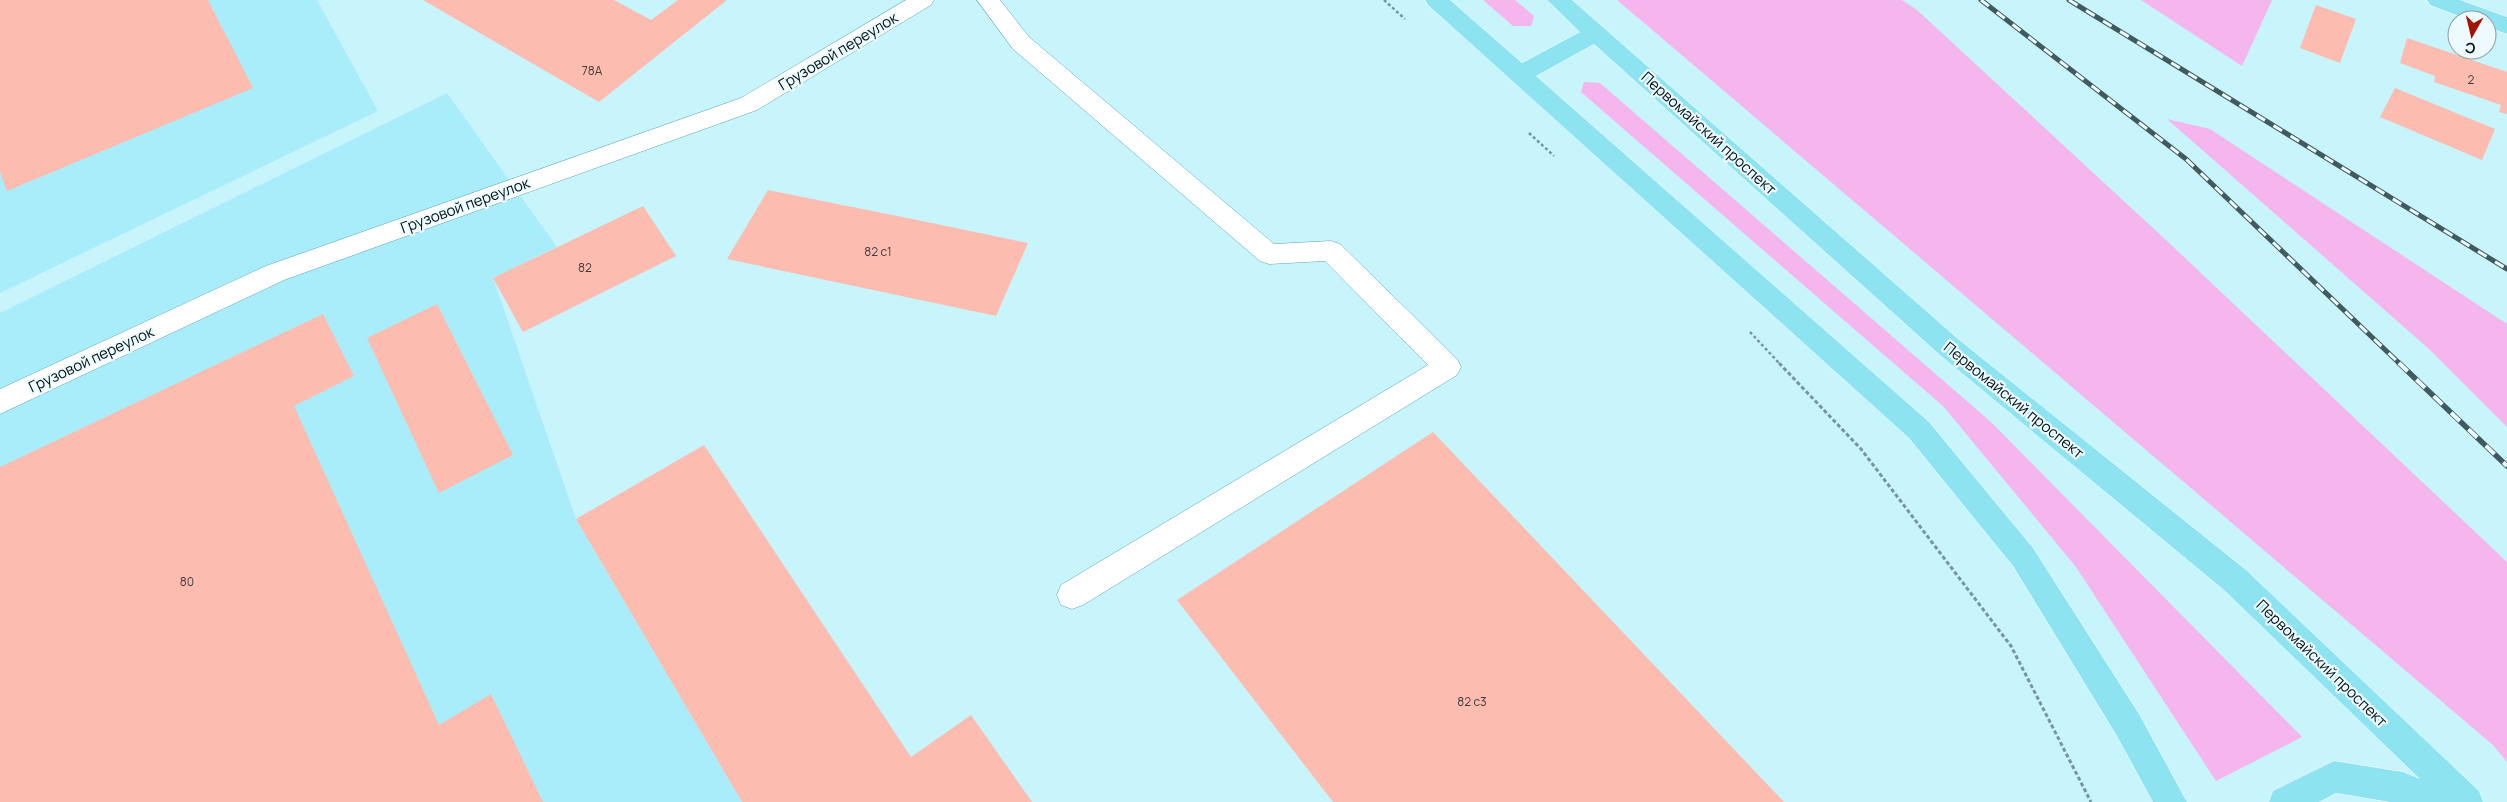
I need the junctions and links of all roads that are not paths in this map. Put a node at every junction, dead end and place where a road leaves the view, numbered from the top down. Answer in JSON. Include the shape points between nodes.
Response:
{"nodes":[{"id":1,"x":924,"y":0,"type":"edge"},
{"id":2,"x":988,"y":0,"type":"edge"},
{"id":3,"x":1436,"y":0,"type":"edge"},
{"id":4,"x":1558,"y":0,"type":"edge"},
{"id":5,"x":2438,"y":0,"type":"edge"},
{"id":6,"x":2507,"y":26,"type":"edge"},
{"id":7,"x":1596,"y":33,"type":"junction"},
{"id":8,"x":1521,"y":74,"type":"junction"},
{"id":9,"x":0,"y":402,"type":"edge"},
{"id":10,"x":1072,"y":595,"type":"dead end"},
{"id":11,"x":2171,"y":802,"type":"edge"},
{"id":12,"x":2285,"y":802,"type":"edge"},
{"id":13,"x":2435,"y":802,"type":"edge"},
{"id":14,"x":2467,"y":802,"type":"edge"}],
"edges":[{"from":1,"to":9,"type":"lane","name":"Грузовой переулок","via":[[749,104],[275,273]]},
{"from":2,"to":10,"type":"lane","via":[[1021,42],[1269,254],[1332,251],[1447,367]]},
{"from":3,"to":8,"type":"main road"},
{"from":4,"to":7,"type":"main road","name":"Первомайский проспект"},
{"from":5,"to":6,"type":"main road"},
{"from":7,"to":8,"type":"main road"},
{"from":7,"to":14,"type":"main road","name":"Первомайский проспект","via":[[1949,347],[2235,580]]},
{"from":8,"to":11,"type":"main road","via":[[1919,430],[2023,557],[2128,725]]},
{"from":12,"to":13,"type":"main road","via":[[2334,777],[2403,788]]}]}
